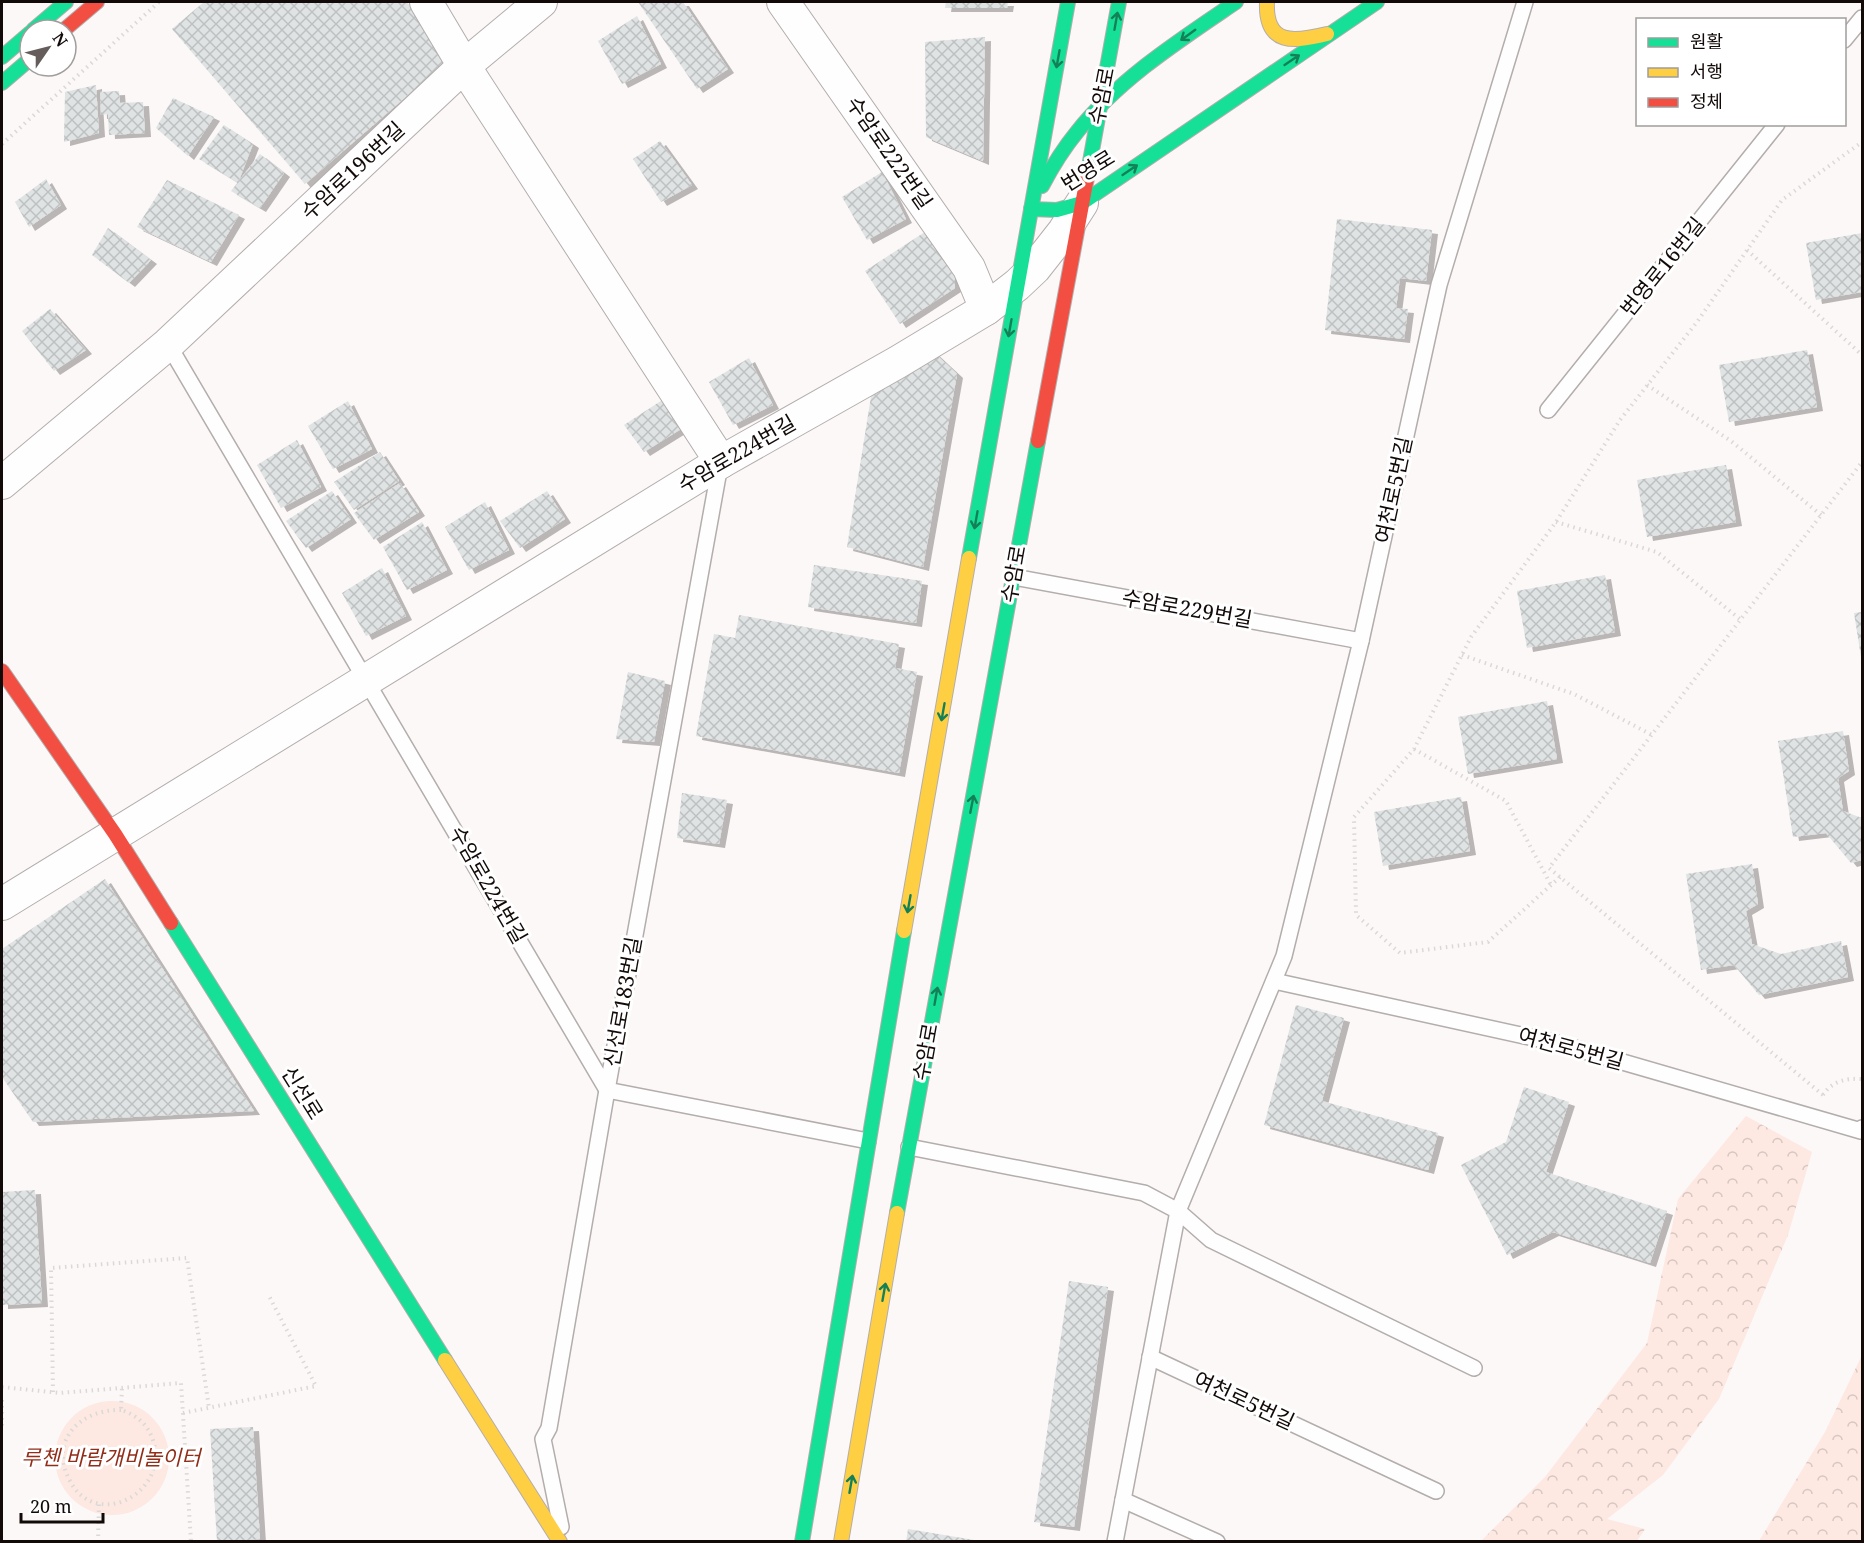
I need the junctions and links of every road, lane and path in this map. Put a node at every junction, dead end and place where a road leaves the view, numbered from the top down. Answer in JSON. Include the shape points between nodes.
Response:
{"nodes":[{"id":1,"x":66,"y":2,"type":"edge"},
{"id":2,"x":98,"y":2,"type":"edge"},
{"id":3,"x":159,"y":2,"type":"edge"},
{"id":4,"x":426,"y":2,"type":"edge"},
{"id":5,"x":541,"y":2,"type":"edge"},
{"id":6,"x":783,"y":2,"type":"edge"},
{"id":7,"x":1068,"y":2,"type":"edge"},
{"id":8,"x":1119,"y":2,"type":"edge"},
{"id":9,"x":1236,"y":2,"type":"edge"},
{"id":10,"x":1268,"y":2,"type":"edge"},
{"id":11,"x":1377,"y":2,"type":"edge"},
{"id":12,"x":1525,"y":2,"type":"edge"},
{"id":13,"x":47,"y":18,"type":"edge"},
{"id":14,"x":78,"y":18,"type":"edge"},
{"id":15,"x":1863,"y":18,"type":"edge"},
{"id":16,"x":1331,"y":33,"type":"junction"},
{"id":17,"x":1846,"y":39,"type":"edge"},
{"id":18,"x":18,"y":43,"type":"edge"},
{"id":19,"x":2,"y":57,"type":"edge"},
{"id":20,"x":464,"y":66,"type":"junction"},
{"id":21,"x":18,"y":69,"type":"edge"},
{"id":22,"x":2,"y":83,"type":"edge"},
{"id":23,"x":1100,"y":105,"type":"junction"},
{"id":24,"x":1775,"y":126,"type":"edge"},
{"id":25,"x":1863,"y":142,"type":"edge"},
{"id":26,"x":2,"y":144,"type":"edge"},
{"id":27,"x":1082,"y":202,"type":"junction"},
{"id":28,"x":1031,"y":208,"type":"junction"},
{"id":29,"x":1747,"y":250,"type":"junction"},
{"id":30,"x":1017,"y":285,"type":"junction"},
{"id":31,"x":986,"y":309,"type":"junction"},
{"id":32,"x":168,"y":344,"type":"junction"},
{"id":33,"x":1863,"y":355,"type":"edge"},
{"id":34,"x":1647,"y":385,"type":"junction"},
{"id":35,"x":1548,"y":410,"type":"dead end"},
{"id":36,"x":721,"y":462,"type":"junction"},
{"id":37,"x":1863,"y":462,"type":"edge"},
{"id":38,"x":2,"y":483,"type":"edge"},
{"id":39,"x":1821,"y":515,"type":"junction"},
{"id":40,"x":1556,"y":522,"type":"junction"},
{"id":41,"x":1014,"y":577,"type":"junction"},
{"id":42,"x":1741,"y":620,"type":"junction"},
{"id":43,"x":1361,"y":641,"type":"junction"},
{"id":44,"x":1462,"y":655,"type":"junction"},
{"id":45,"x":2,"y":671,"type":"edge"},
{"id":46,"x":368,"y":680,"type":"junction"},
{"id":47,"x":1652,"y":735,"type":"junction"},
{"id":48,"x":1414,"y":749,"type":"junction"},
{"id":49,"x":115,"y":834,"type":"junction"},
{"id":50,"x":1560,"y":878,"type":"junction"},
{"id":51,"x":1551,"y":885,"type":"junction"},
{"id":52,"x":2,"y":904,"type":"edge"},
{"id":53,"x":1274,"y":981,"type":"junction"},
{"id":54,"x":1863,"y":1079,"type":"edge"},
{"id":55,"x":1840,"y":1080,"type":"dead end"},
{"id":56,"x":608,"y":1090,"type":"junction"},
{"id":57,"x":1823,"y":1095,"type":"dead end"},
{"id":58,"x":1863,"y":1128,"type":"edge"},
{"id":59,"x":868,"y":1141,"type":"junction"},
{"id":60,"x":909,"y":1147,"type":"junction"},
{"id":61,"x":1178,"y":1211,"type":"junction"},
{"id":62,"x":269,"y":1296,"type":"dead end"},
{"id":63,"x":1150,"y":1357,"type":"junction"},
{"id":64,"x":1474,"y":1368,"type":"dead end"},
{"id":65,"x":2,"y":1388,"type":"edge"},
{"id":66,"x":122,"y":1388,"type":"junction"},
{"id":67,"x":52,"y":1392,"type":"junction"},
{"id":68,"x":2,"y":1400,"type":"edge"},
{"id":69,"x":209,"y":1408,"type":"junction"},
{"id":70,"x":121,"y":1410,"type":"junction"},
{"id":71,"x":183,"y":1413,"type":"junction"},
{"id":72,"x":2,"y":1430,"type":"edge"},
{"id":73,"x":1436,"y":1491,"type":"dead end"},
{"id":74,"x":1123,"y":1500,"type":"junction"},
{"id":75,"x":99,"y":1503,"type":"junction"},
{"id":76,"x":98,"y":1542,"type":"edge"},
{"id":77,"x":191,"y":1542,"type":"edge"},
{"id":78,"x":562,"y":1542,"type":"edge"},
{"id":79,"x":802,"y":1542,"type":"edge"},
{"id":80,"x":841,"y":1542,"type":"edge"},
{"id":81,"x":1115,"y":1542,"type":"edge"},
{"id":82,"x":1217,"y":1542,"type":"edge"}],
"edges":[{"from":1,"to":13,"type":"main road"},
{"from":2,"to":14,"type":"main road"},
{"from":3,"to":26,"type":"path"},
{"from":4,"to":20,"type":"street"},
{"from":5,"to":20,"type":"street","name":"수암로196번길"},
{"from":6,"to":31,"type":"street","name":"수암로222번길","via":[[969,268]]},
{"from":7,"to":28,"type":"main road","name":"수암로","one_way":true},
{"from":23,"to":8,"type":"main road","name":"수암로","one_way":true},
{"from":9,"to":23,"type":"main road","name":"번영로","one_way":true,"via":[[1142,69]]},
{"from":10,"to":16,"type":"main road","via":[[1269,27],[1281,37],[1311,39]]},
{"from":11,"to":16,"type":"main road","name":"번영로"},
{"from":12,"to":43,"type":"lane","name":"여천로5번길","via":[[1439,285]]},
{"from":15,"to":17,"type":"lane"},
{"from":27,"to":16,"type":"main road","name":"번영로","one_way":true},
{"from":18,"to":19,"type":"main road"},
{"from":20,"to":32,"type":"street","name":"수암로196번길"},
{"from":20,"to":36,"type":"street"},
{"from":21,"to":22,"type":"main road"},
{"from":23,"to":27,"type":"main road","name":"수암로"},
{"from":23,"to":28,"type":"main road","name":"번영로","via":[[1067,145]]},
{"from":24,"to":35,"type":"lane","name":"번영로16번길"},
{"from":25,"to":29,"type":"path","via":[[1782,200]]},
{"from":27,"to":28,"type":"main road","name":"번영로","via":[[1053,212]]},
{"from":27,"to":30,"type":"street","name":"수암로224번길","via":[[1051,248]]},
{"from":27,"to":41,"type":"main road","name":"수암로"},
{"from":28,"to":30,"type":"main road","name":"수암로"},
{"from":29,"to":33,"type":"path"},
{"from":29,"to":34,"type":"path"},
{"from":30,"to":31,"type":"street","name":"수암로224번길"},
{"from":30,"to":59,"type":"main road","name":"수암로","one_way":true},
{"from":31,"to":36,"type":"street","name":"수암로224번길"},
{"from":32,"to":38,"type":"street","name":"수암로196번길"},
{"from":32,"to":46,"type":"lane"},
{"from":34,"to":39,"type":"path","via":[[1731,441]]},
{"from":34,"to":40,"type":"path","via":[[1620,420]]},
{"from":36,"to":46,"type":"street","name":"수암로224번길"},
{"from":36,"to":56,"type":"lane","name":"신선로183번길"},
{"from":37,"to":39,"type":"path"},
{"from":39,"to":42,"type":"path"},
{"from":40,"to":42,"type":"path","via":[[1657,552]]},
{"from":40,"to":44,"type":"path","via":[[1471,637]]},
{"from":41,"to":43,"type":"lane","name":"수암로229번길"},
{"from":60,"to":41,"type":"main road","name":"수암로","one_way":true},
{"from":42,"to":47,"type":"path"},
{"from":43,"to":53,"type":"lane","name":"여천로5번길","via":[[1284,956]]},
{"from":44,"to":47,"type":"path","via":[[1574,694]]},
{"from":44,"to":48,"type":"path"},
{"from":45,"to":49,"type":"main road","name":"신선로"},
{"from":46,"to":49,"type":"street","name":"수암로224번길"},
{"from":46,"to":56,"type":"lane","name":"수암로224번길"},
{"from":47,"to":50,"type":"path","via":[[1549,868]]},
{"from":48,"to":51,"type":"path","via":[[1506,801]]},
{"from":48,"to":51,"type":"path","via":[[1354,817],[1356,915],[1400,953],[1488,942]]},
{"from":49,"to":52,"type":"street","name":"수암로224번길"},
{"from":49,"to":78,"type":"main road","name":"신선로"},
{"from":50,"to":51,"type":"path"},
{"from":50,"to":57,"type":"path"},
{"from":53,"to":58,"type":"lane","name":"여천로5번길","via":[[1557,1043],[1861,1131]]},
{"from":53,"to":61,"type":"lane","name":"여천로5번길"},
{"from":54,"to":55,"type":"path"},
{"from":56,"to":59,"type":"lane"},
{"from":56,"to":78,"type":"lane","name":"신선로183번길","via":[[549,1428],[543,1439]]},
{"from":59,"to":79,"type":"main road","name":"수암로"},
{"from":60,"to":61,"type":"lane","via":[[1144,1193]]},
{"from":80,"to":60,"type":"main road","name":"수암로","one_way":true},
{"from":61,"to":63,"type":"lane","name":"여천로5번길"},
{"from":61,"to":64,"type":"lane","via":[[1211,1240]]},
{"from":62,"to":69,"type":"path","via":[[316,1386]]},
{"from":63,"to":73,"type":"lane","name":"여천로5번길"},
{"from":63,"to":74,"type":"lane","name":"여천로5번길"},
{"from":65,"to":67,"type":"path"},
{"from":66,"to":67,"type":"path"},
{"from":66,"to":70,"type":"path"},
{"from":66,"to":71,"type":"path","via":[[181,1383]]},
{"from":67,"to":69,"type":"path","via":[[51,1268],[187,1258]]},
{"from":68,"to":72,"type":"path"},
{"from":69,"to":71,"type":"path"},
{"from":70,"to":75,"type":"path","via":[[138,1418],[150,1432],[155,1467],[147,1484],[132,1497],[116,1504]]},
{"from":70,"to":75,"type":"path","via":[[89,1415],[73,1428],[63,1447],[64,1468],[71,1484],[87,1499]]},
{"from":71,"to":77,"type":"path"},
{"from":74,"to":81,"type":"lane","name":"여천로5번길"},
{"from":74,"to":82,"type":"lane"},
{"from":75,"to":76,"type":"path"}]}
